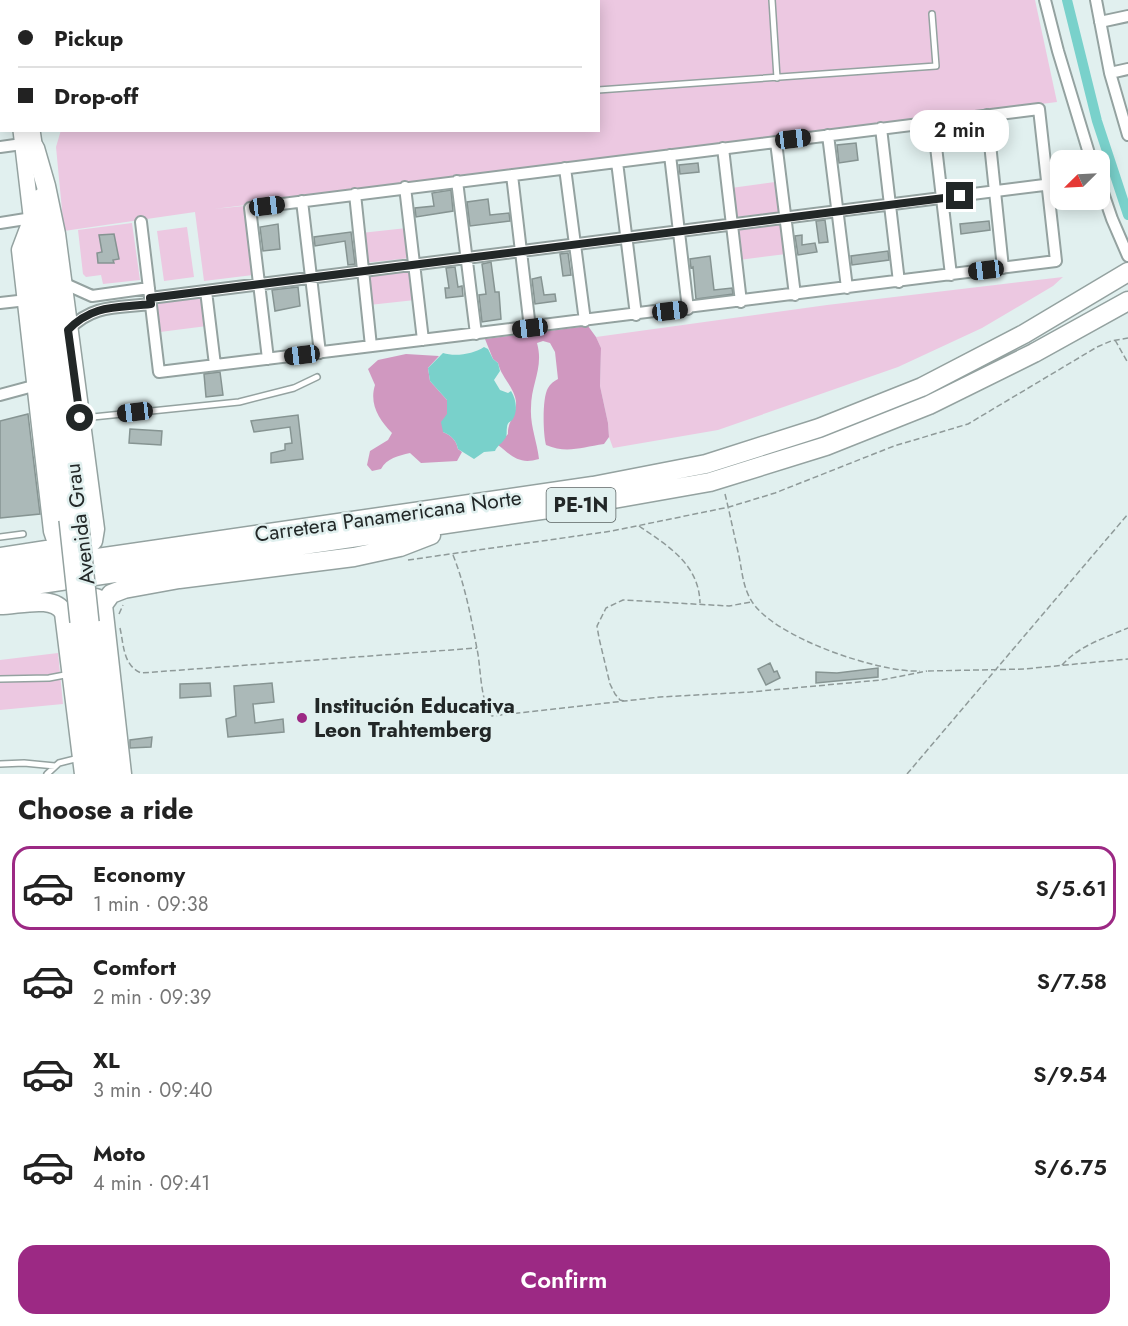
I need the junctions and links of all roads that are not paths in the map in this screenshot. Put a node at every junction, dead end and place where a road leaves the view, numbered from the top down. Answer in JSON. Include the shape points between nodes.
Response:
{"nodes":[{"id":1,"x":772,"y":0,"type":"edge"},
{"id":2,"x":1045,"y":0,"type":"edge"},
{"id":3,"x":1096,"y":0,"type":"edge"},
{"id":4,"x":932,"y":14,"type":"dead end"},
{"id":5,"x":1128,"y":16,"type":"edge"},
{"id":6,"x":1100,"y":22,"type":"junction"},
{"id":7,"x":1128,"y":69,"type":"edge"},
{"id":8,"x":1110,"y":73,"type":"junction"},
{"id":9,"x":777,"y":78,"type":"junction"},
{"id":10,"x":600,"y":90,"type":"edge"},
{"id":11,"x":987,"y":115,"type":"junction"},
{"id":12,"x":933,"y":122,"type":"junction"},
{"id":13,"x":881,"y":128,"type":"junction"},
{"id":14,"x":828,"y":135,"type":"junction"},
{"id":15,"x":1128,"y":135,"type":"edge"},
{"id":16,"x":28,"y":138,"type":"edge"},
{"id":17,"x":776,"y":142,"type":"junction"},
{"id":18,"x":0,"y":147,"type":"edge"},
{"id":19,"x":723,"y":148,"type":"junction"},
{"id":20,"x":1088,"y":150,"type":"edge"},
{"id":21,"x":670,"y":155,"type":"junction"},
{"id":22,"x":617,"y":162,"type":"junction"},
{"id":23,"x":565,"y":168,"type":"junction"},
{"id":24,"x":512,"y":175,"type":"junction"},
{"id":25,"x":457,"y":181,"type":"junction"},
{"id":26,"x":1048,"y":185,"type":"junction"},
{"id":27,"x":405,"y":188,"type":"junction"},
{"id":28,"x":995,"y":192,"type":"junction"},
{"id":29,"x":355,"y":194,"type":"junction"},
{"id":30,"x":942,"y":198,"type":"junction"},
{"id":31,"x":302,"y":201,"type":"junction"},
{"id":32,"x":890,"y":205,"type":"junction"},
{"id":33,"x":1109,"y":210,"type":"edge"},
{"id":34,"x":837,"y":212,"type":"junction"},
{"id":35,"x":785,"y":218,"type":"junction"},
{"id":36,"x":32,"y":220,"type":"junction"},
{"id":37,"x":141,"y":222,"type":"dead end"},
{"id":38,"x":0,"y":223,"type":"edge"},
{"id":39,"x":732,"y":225,"type":"junction"},
{"id":40,"x":679,"y":231,"type":"junction"},
{"id":41,"x":627,"y":238,"type":"junction"},
{"id":42,"x":575,"y":244,"type":"junction"},
{"id":43,"x":521,"y":251,"type":"junction"},
{"id":44,"x":1128,"y":256,"type":"edge"},
{"id":45,"x":467,"y":258,"type":"junction"},
{"id":46,"x":414,"y":264,"type":"junction"},
{"id":47,"x":1003,"y":268,"type":"junction"},
{"id":48,"x":363,"y":271,"type":"junction"},
{"id":49,"x":1125,"y":274,"type":"edge"},
{"id":50,"x":951,"y":275,"type":"junction"},
{"id":51,"x":311,"y":277,"type":"junction"},
{"id":52,"x":899,"y":282,"type":"junction"},
{"id":53,"x":63,"y":283,"type":"junction"},
{"id":54,"x":259,"y":284,"type":"junction"},
{"id":55,"x":847,"y":288,"type":"junction"},
{"id":56,"x":206,"y":291,"type":"junction"},
{"id":57,"x":795,"y":295,"type":"junction"},
{"id":58,"x":150,"y":297,"type":"junction"},
{"id":59,"x":27,"y":300,"type":"junction"},
{"id":60,"x":1128,"y":301,"type":"edge"},
{"id":61,"x":741,"y":302,"type":"junction"},
{"id":62,"x":0,"y":303,"type":"edge"},
{"id":63,"x":688,"y":309,"type":"junction"},
{"id":64,"x":636,"y":315,"type":"junction"},
{"id":65,"x":585,"y":321,"type":"junction"},
{"id":66,"x":530,"y":328,"type":"junction"},
{"id":67,"x":68,"y":330,"type":"junction"},
{"id":68,"x":476,"y":334,"type":"junction"},
{"id":69,"x":423,"y":340,"type":"junction"},
{"id":70,"x":371,"y":346,"type":"junction"},
{"id":71,"x":320,"y":353,"type":"junction"},
{"id":72,"x":268,"y":359,"type":"junction"},
{"id":73,"x":215,"y":365,"type":"junction"},
{"id":74,"x":316,"y":377,"type":"dead end"},
{"id":75,"x":37,"y":385,"type":"junction"},
{"id":76,"x":0,"y":395,"type":"edge"},
{"id":77,"x":80,"y":418,"type":"junction"},
{"id":78,"x":74,"y":519,"type":"junction"},
{"id":79,"x":471,"y":521,"type":"junction"},
{"id":80,"x":23,"y":534,"type":"dead end"},
{"id":81,"x":0,"y":537,"type":"edge"},
{"id":82,"x":58,"y":546,"type":"junction"},
{"id":83,"x":0,"y":558,"type":"edge"},
{"id":84,"x":0,"y":572,"type":"edge"},
{"id":85,"x":0,"y":590,"type":"edge"},
{"id":86,"x":0,"y":605,"type":"edge"},
{"id":87,"x":103,"y":605,"type":"junction"},
{"id":88,"x":61,"y":606,"type":"junction"},
{"id":89,"x":85,"y":622,"type":"junction"},
{"id":90,"x":72,"y":674,"type":"junction"},
{"id":91,"x":0,"y":679,"type":"edge"},
{"id":92,"x":0,"y":764,"type":"edge"},
{"id":93,"x":55,"y":766,"type":"junction"},
{"id":94,"x":83,"y":766,"type":"edge"},
{"id":95,"x":47,"y":774,"type":"edge"},
{"id":96,"x":98,"y":774,"type":"edge"},
{"id":97,"x":110,"y":774,"type":"edge"},
{"id":98,"x":122,"y":774,"type":"edge"}],
"edges":[{"from":1,"to":9,"type":"lane"},
{"from":2,"to":20,"type":"street"},
{"from":3,"to":6,"type":"street"},
{"from":4,"to":9,"type":"lane","via":[[936,66]]},
{"from":5,"to":6,"type":"street"},
{"from":6,"to":8,"type":"street"},
{"from":7,"to":8,"type":"street"},
{"from":8,"to":15,"type":"street"},
{"from":9,"to":10,"type":"lane"},
{"from":11,"to":12,"type":"street"},
{"from":11,"to":26,"type":"street","via":[[1039,109]]},
{"from":11,"to":28,"type":"street"},
{"from":12,"to":13,"type":"street"},
{"from":12,"to":30,"type":"street"},
{"from":13,"to":14,"type":"street"},
{"from":13,"to":32,"type":"street"},
{"from":14,"to":17,"type":"street"},
{"from":14,"to":34,"type":"street"},
{"from":16,"to":18,"type":"street"},
{"from":16,"to":36,"type":"main road","name":"Avenida Grau"},
{"from":16,"to":53,"type":"highway","via":[[46,186]]},
{"from":16,"to":78,"type":"main road","name":"Avenida Grau"},
{"from":17,"to":19,"type":"street"},
{"from":17,"to":35,"type":"street"},
{"from":19,"to":21,"type":"street"},
{"from":19,"to":39,"type":"street"},
{"from":21,"to":22,"type":"street"},
{"from":21,"to":40,"type":"street"},
{"from":22,"to":23,"type":"street"},
{"from":22,"to":41,"type":"street"},
{"from":23,"to":24,"type":"street"},
{"from":23,"to":42,"type":"street"},
{"from":24,"to":25,"type":"street"},
{"from":24,"to":43,"type":"street"},
{"from":25,"to":27,"type":"street"},
{"from":25,"to":45,"type":"street"},
{"from":26,"to":28,"type":"street"},
{"from":26,"to":47,"type":"street","via":[[1056,261]]},
{"from":27,"to":29,"type":"street"},
{"from":27,"to":46,"type":"street"},
{"from":28,"to":30,"type":"street"},
{"from":28,"to":47,"type":"street"},
{"from":29,"to":31,"type":"street"},
{"from":29,"to":48,"type":"street"},
{"from":30,"to":32,"type":"street"},
{"from":30,"to":50,"type":"street"},
{"from":31,"to":51,"type":"street"},
{"from":31,"to":54,"type":"street","via":[[250,208]]},
{"from":32,"to":34,"type":"street"},
{"from":32,"to":52,"type":"street"},
{"from":33,"to":44,"type":"street"},
{"from":34,"to":35,"type":"street"},
{"from":34,"to":55,"type":"street"},
{"from":35,"to":39,"type":"street"},
{"from":35,"to":57,"type":"street"},
{"from":36,"to":38,"type":"street"},
{"from":36,"to":59,"type":"highway","via":[[21,250]]},
{"from":36,"to":78,"type":"main road","name":"Avenida Grau","via":[[54,424]]},
{"from":37,"to":58,"type":"street"},
{"from":39,"to":40,"type":"street"},
{"from":39,"to":61,"type":"street"},
{"from":40,"to":41,"type":"street"},
{"from":40,"to":63,"type":"street"},
{"from":41,"to":42,"type":"street"},
{"from":41,"to":64,"type":"street"},
{"from":42,"to":43,"type":"street"},
{"from":42,"to":65,"type":"street"},
{"from":43,"to":45,"type":"street"},
{"from":43,"to":66,"type":"street"},
{"from":45,"to":46,"type":"street"},
{"from":45,"to":68,"type":"street"},
{"from":46,"to":48,"type":"street"},
{"from":46,"to":69,"type":"street"},
{"from":47,"to":50,"type":"street"},
{"from":48,"to":51,"type":"street"},
{"from":48,"to":70,"type":"street"},
{"from":49,"to":84,"type":"highway","name":"Carretera Panamericana Norte","number":"PE-1N","via":[[1024,334],[922,387],[819,428],[706,464],[593,486]]},
{"from":50,"to":52,"type":"street"},
{"from":51,"to":54,"type":"street"},
{"from":51,"to":71,"type":"street"},
{"from":52,"to":55,"type":"street"},
{"from":53,"to":58,"type":"street","via":[[92,296]]},
{"from":53,"to":67,"type":"highway"},
{"from":54,"to":56,"type":"street"},
{"from":54,"to":72,"type":"street"},
{"from":55,"to":57,"type":"street"},
{"from":56,"to":58,"type":"street"},
{"from":56,"to":73,"type":"street"},
{"from":57,"to":61,"type":"street"},
{"from":58,"to":67,"type":"street","via":[[94,310]]},
{"from":58,"to":73,"type":"street","via":[[159,372]]},
{"from":59,"to":62,"type":"street"},
{"from":59,"to":75,"type":"highway"},
{"from":60,"to":79,"type":"highway","name":"Carretera Panamericana Norte","number":"PE-1N","via":[[930,405],[826,446],[710,482]]},
{"from":61,"to":63,"type":"street"},
{"from":63,"to":64,"type":"street"},
{"from":64,"to":65,"type":"street"},
{"from":65,"to":66,"type":"street"},
{"from":66,"to":68,"type":"street"},
{"from":67,"to":77,"type":"highway"},
{"from":68,"to":69,"type":"street"},
{"from":69,"to":70,"type":"street"},
{"from":70,"to":71,"type":"street"},
{"from":71,"to":72,"type":"street"},
{"from":72,"to":73,"type":"street"},
{"from":74,"to":77,"type":"lane","via":[[294,388],[239,402]]},
{"from":75,"to":76,"type":"street"},
{"from":75,"to":82,"type":"highway","via":[[53,531]]},
{"from":77,"to":82,"type":"highway","via":[[95,529],[89,544]]},
{"from":78,"to":89,"type":"main road","name":"Avenida Grau","bridge":true},
{"from":79,"to":85,"type":"highway","name":"Carretera Panamericana Norte","number":"PE-1N"},
{"from":79,"to":87,"type":"highway","via":[[400,547],[354,557],[124,589],[111,594]]},
{"from":80,"to":81,"type":"lane"},
{"from":82,"to":83,"type":"highway"},
{"from":86,"to":88,"type":"highway","via":[[50,602]]},
{"from":87,"to":88,"type":"highway","via":[[99,598],[67,601]]},
{"from":87,"to":98,"type":"highway"},
{"from":88,"to":90,"type":"highway"},
{"from":89,"to":96,"type":"main road","name":"Avenida Grau"},
{"from":89,"to":97,"type":"main road","name":"Avenida Grau"},
{"from":90,"to":91,"type":"lane"},
{"from":90,"to":94,"type":"highway"},
{"from":92,"to":93,"type":"lane"},
{"from":93,"to":94,"type":"lane"},
{"from":93,"to":95,"type":"lane"}]}
